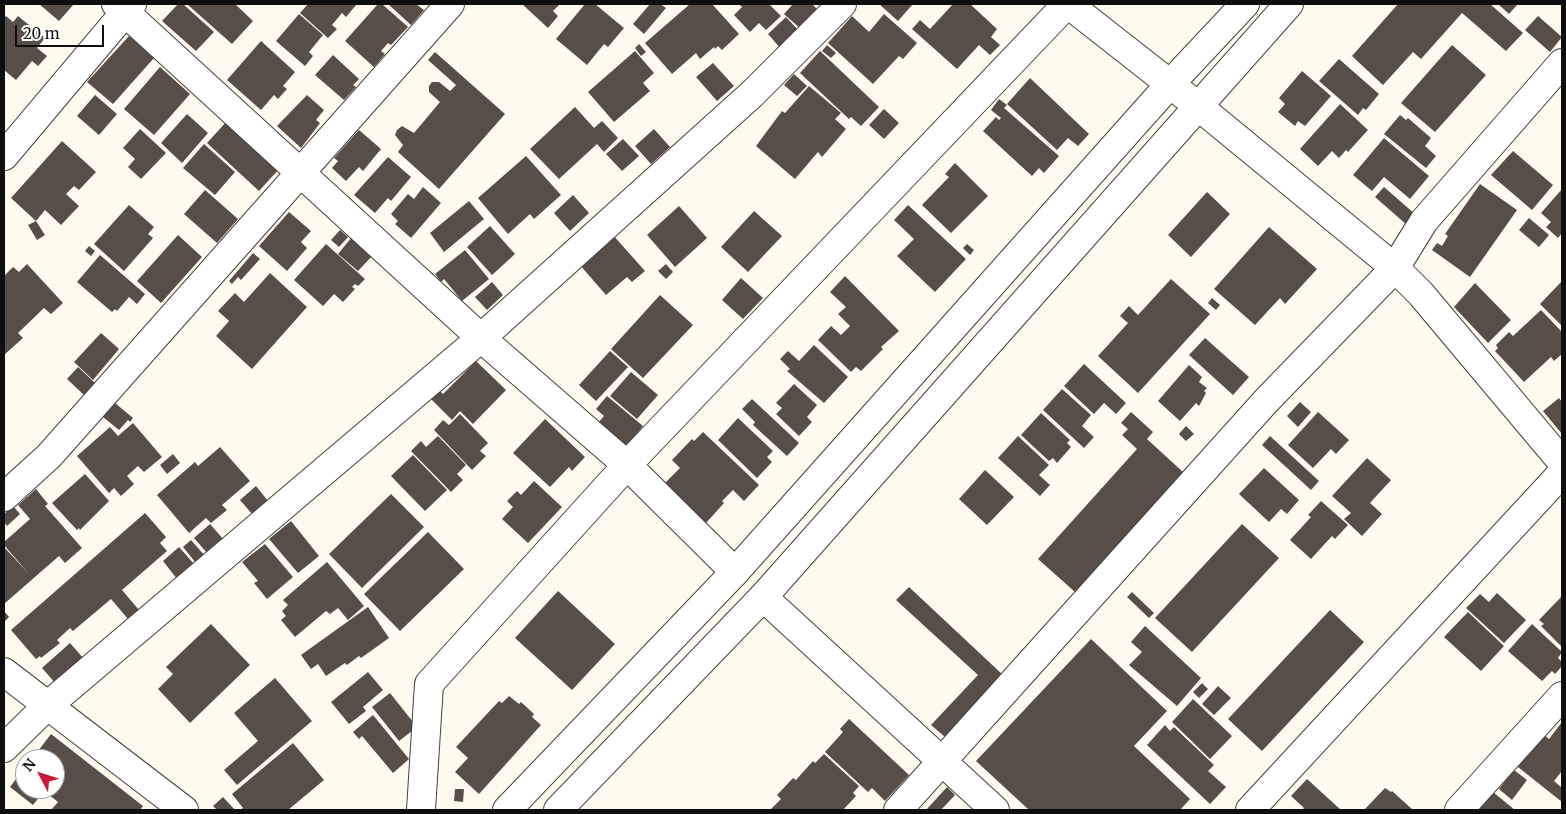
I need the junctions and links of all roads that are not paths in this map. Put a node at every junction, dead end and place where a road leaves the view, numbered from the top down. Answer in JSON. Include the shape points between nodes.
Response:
{"nodes":[{"id":1,"x":450,"y":4,"type":"edge"},
{"id":2,"x":842,"y":4,"type":"edge"},
{"id":3,"x":1068,"y":4,"type":"edge"},
{"id":4,"x":1245,"y":4,"type":"edge"},
{"id":5,"x":1289,"y":4,"type":"edge"},
{"id":6,"x":124,"y":6,"type":"edge"},
{"id":7,"x":1562,"y":62,"type":"edge"},
{"id":8,"x":1170,"y":84,"type":"junction"},
{"id":9,"x":1198,"y":106,"type":"junction"},
{"id":10,"x":4,"y":156,"type":"edge"},
{"id":11,"x":300,"y":171,"type":"junction"},
{"id":12,"x":1395,"y":268,"type":"junction"},
{"id":13,"x":481,"y":338,"type":"junction"},
{"id":14,"x":1562,"y":462,"type":"edge"},
{"id":15,"x":627,"y":465,"type":"junction"},
{"id":16,"x":1562,"y":473,"type":"edge"},
{"id":17,"x":4,"y":497,"type":"edge"},
{"id":18,"x":735,"y":572,"type":"junction"},
{"id":19,"x":764,"y":597,"type":"junction"},
{"id":20,"x":4,"y":672,"type":"edge"},
{"id":21,"x":1562,"y":696,"type":"edge"},
{"id":22,"x":46,"y":707,"type":"junction"},
{"id":23,"x":4,"y":748,"type":"edge"},
{"id":24,"x":943,"y":760,"type":"junction"},
{"id":25,"x":184,"y":810,"type":"edge"},
{"id":26,"x":421,"y":810,"type":"edge"},
{"id":27,"x":507,"y":810,"type":"edge"},
{"id":28,"x":558,"y":810,"type":"edge"},
{"id":29,"x":898,"y":810,"type":"edge"},
{"id":30,"x":995,"y":810,"type":"edge"},
{"id":31,"x":1250,"y":810,"type":"edge"},
{"id":32,"x":1459,"y":810,"type":"edge"}],
"edges":[{"from":1,"to":11,"type":"street"},
{"from":2,"to":13,"type":"street","via":[[752,94]]},
{"from":3,"to":8,"type":"street"},
{"from":3,"to":15,"type":"street"},
{"from":4,"to":8,"type":"street"},
{"from":5,"to":9,"type":"street"},
{"from":6,"to":10,"type":"street"},
{"from":6,"to":11,"type":"street"},
{"from":7,"to":12,"type":"street","via":[[1424,221]]},
{"from":8,"to":9,"type":"street"},
{"from":8,"to":18,"type":"street"},
{"from":9,"to":12,"type":"street"},
{"from":9,"to":19,"type":"street"},
{"from":11,"to":13,"type":"street"},
{"from":11,"to":17,"type":"street","via":[[49,456]]},
{"from":12,"to":14,"type":"street","via":[[1421,294]]},
{"from":12,"to":24,"type":"street","via":[[1266,401]]},
{"from":13,"to":15,"type":"street"},
{"from":13,"to":22,"type":"street"},
{"from":15,"to":18,"type":"street"},
{"from":15,"to":26,"type":"street","via":[[429,684]]},
{"from":16,"to":31,"type":"street"},
{"from":18,"to":27,"type":"street"},
{"from":19,"to":24,"type":"street"},
{"from":19,"to":28,"type":"street"},
{"from":20,"to":22,"type":"street"},
{"from":21,"to":32,"type":"street"},
{"from":22,"to":23,"type":"street"},
{"from":22,"to":25,"type":"street"},
{"from":24,"to":29,"type":"street"},
{"from":24,"to":30,"type":"street"}]}
